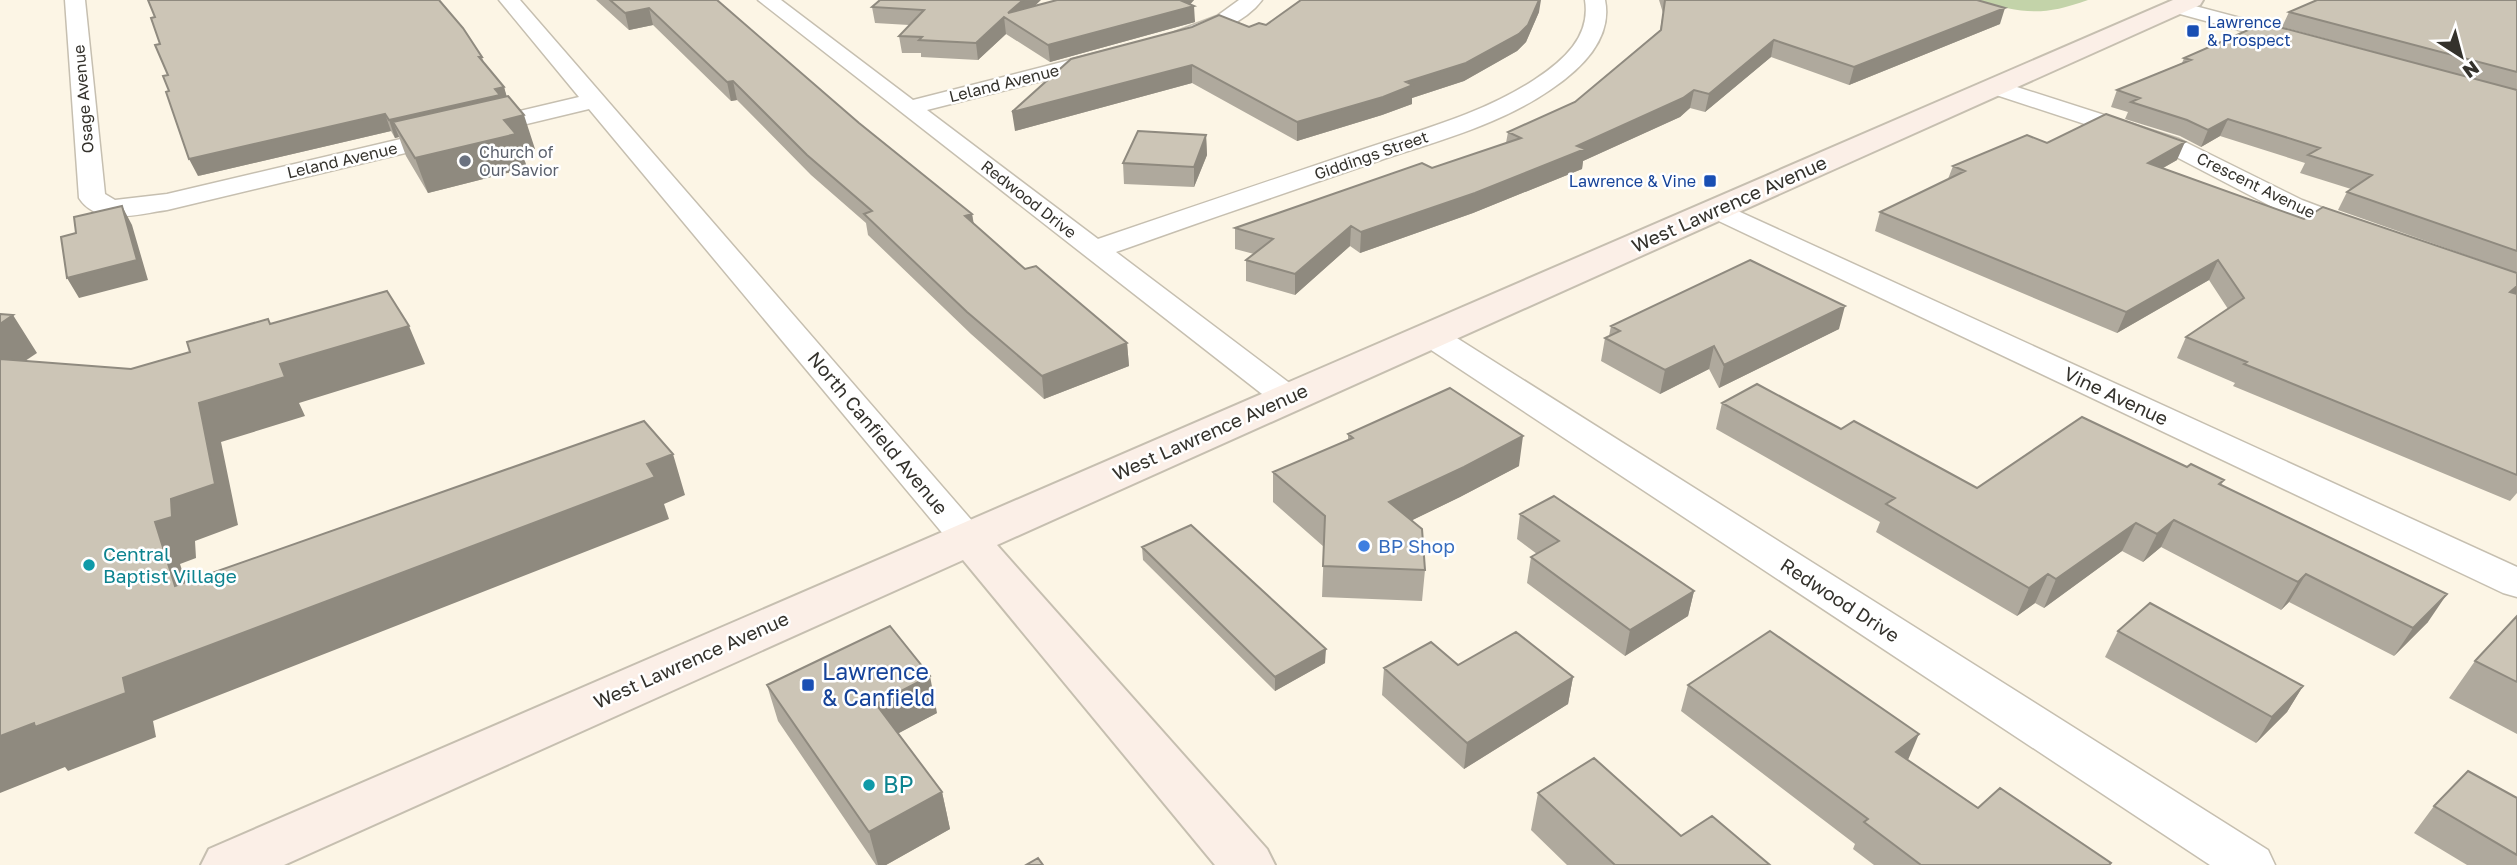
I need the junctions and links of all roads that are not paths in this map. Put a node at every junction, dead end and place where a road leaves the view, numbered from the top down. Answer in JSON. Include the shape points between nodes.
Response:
{"nodes":[{"id":1,"x":75,"y":0,"type":"edge"},
{"id":2,"x":509,"y":0,"type":"edge"},
{"id":3,"x":806,"y":0,"type":"edge"},
{"id":4,"x":1252,"y":0,"type":"edge"},
{"id":5,"x":1595,"y":0,"type":"edge"},
{"id":6,"x":772,"y":3,"type":"edge"},
{"id":7,"x":2184,"y":4,"type":"edge"},
{"id":8,"x":1166,"y":42,"type":"edge"},
{"id":9,"x":2322,"y":47,"type":"edge"},
{"id":10,"x":1131,"y":51,"type":"edge"},
{"id":11,"x":1995,"y":87,"type":"junction"},
{"id":12,"x":594,"y":100,"type":"junction"},
{"id":13,"x":912,"y":107,"type":"junction"},
{"id":14,"x":92,"y":198,"type":"joint"},
{"id":15,"x":1716,"y":209,"type":"junction"},
{"id":16,"x":2388,"y":241,"type":"edge"},
{"id":17,"x":1094,"y":250,"type":"junction"},
{"id":18,"x":1430,"y":335,"type":"junction"},
{"id":19,"x":1289,"y":398,"type":"junction"},
{"id":20,"x":968,"y":537,"type":"junction"},
{"id":21,"x":2517,"y":583,"type":"edge"},
{"id":22,"x":228,"y":865,"type":"edge"},
{"id":23,"x":1248,"y":865,"type":"edge"},
{"id":24,"x":2250,"y":865,"type":"edge"}],
"edges":[{"from":1,"to":14,"type":"street","name":"Osage Avenue"},
{"from":2,"to":12,"type":"street","name":"North Canfield Avenue"},
{"from":3,"to":6,"type":"street"},
{"from":4,"to":8,"type":"street","via":[[1224,20]]},
{"from":5,"to":17,"type":"street","name":"Giddings Street","via":[[1595,21],[1585,45],[1560,72],[1518,99],[1458,125]]},
{"from":6,"to":13,"type":"street","name":"Redwood Drive"},
{"from":7,"to":9,"type":"street"},
{"from":7,"to":11,"type":"main road","name":"West Lawrence Avenue"},
{"from":10,"to":13,"type":"street","name":"Leland Avenue"},
{"from":11,"to":15,"type":"main road","name":"West Lawrence Avenue"},
{"from":11,"to":16,"type":"street","name":"Crescent Avenue","via":[[2170,144],[2292,206]]},
{"from":12,"to":14,"type":"street","name":"Leland Avenue","via":[[167,202],[111,209]]},
{"from":12,"to":20,"type":"street","name":"North Canfield Avenue"},
{"from":13,"to":17,"type":"street","name":"Redwood Drive"},
{"from":15,"to":18,"type":"main road","name":"West Lawrence Avenue"},
{"from":15,"to":21,"type":"street","name":"Vine Avenue"},
{"from":17,"to":19,"type":"street","name":"Redwood Drive"},
{"from":18,"to":19,"type":"main road","name":"West Lawrence Avenue"},
{"from":18,"to":24,"type":"street","name":"Redwood Drive"},
{"from":19,"to":20,"type":"main road","name":"West Lawrence Avenue"},
{"from":20,"to":22,"type":"main road","name":"West Lawrence Avenue"},
{"from":20,"to":23,"type":"main road","name":"North Canfield Avenue"}]}
